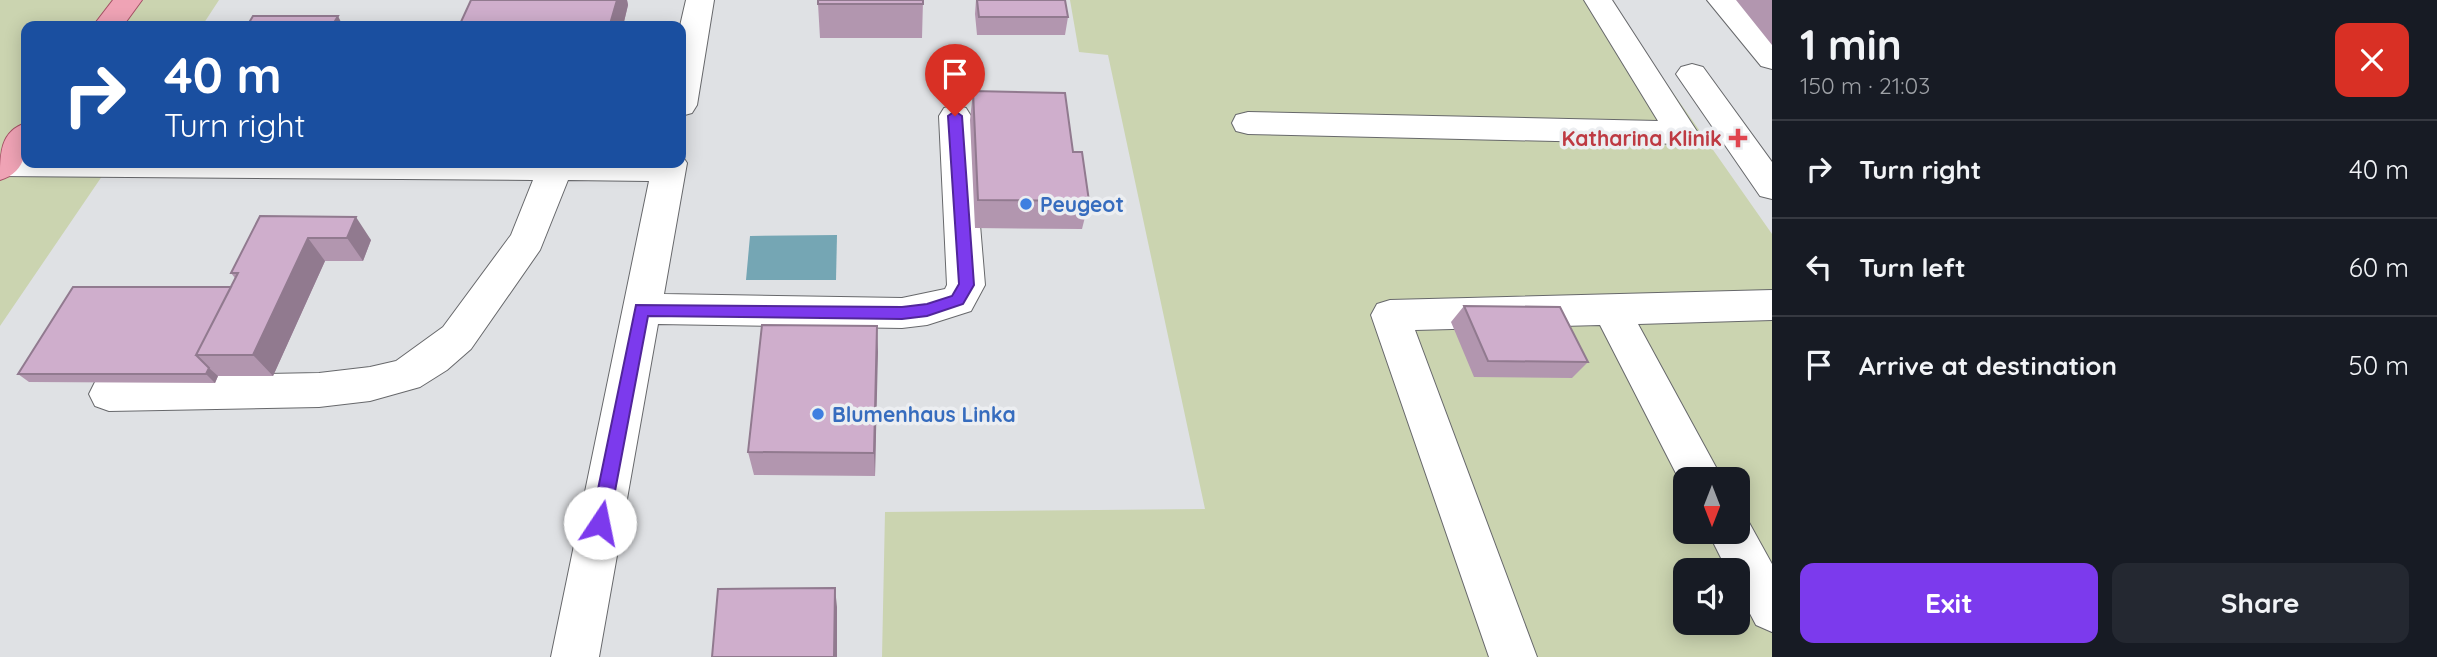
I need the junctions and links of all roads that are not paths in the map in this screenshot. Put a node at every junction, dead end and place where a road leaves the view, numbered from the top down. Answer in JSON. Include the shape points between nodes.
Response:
{"nodes":[{"id":1,"x":128,"y":0,"type":"edge"},
{"id":2,"x":700,"y":0,"type":"edge"},
{"id":3,"x":1598,"y":0,"type":"edge"},
{"id":4,"x":1721,"y":0,"type":"edge"},
{"id":5,"x":112,"y":21,"type":"edge"},
{"id":6,"x":1772,"y":59,"type":"edge"},
{"id":7,"x":1692,"y":74,"type":"dead end"},
{"id":8,"x":686,"y":77,"type":"edge"},
{"id":9,"x":955,"y":116,"type":"dead end"},
{"id":10,"x":1248,"y":123,"type":"dead end"},
{"id":11,"x":21,"y":141,"type":"edge"},
{"id":12,"x":1,"y":167,"type":"edge"},
{"id":13,"x":21,"y":167,"type":"edge"},
{"id":14,"x":278,"y":168,"type":"edge"},
{"id":15,"x":593,"y":168,"type":"edge"},
{"id":16,"x":669,"y":168,"type":"edge"},
{"id":17,"x":555,"y":169,"type":"junction"},
{"id":18,"x":1772,"y":187,"type":"edge"},
{"id":19,"x":1772,"y":305,"type":"edge"},
{"id":20,"x":641,"y":309,"type":"junction"},
{"id":21,"x":1611,"y":310,"type":"junction"},
{"id":22,"x":109,"y":394,"type":"dead end"},
{"id":23,"x":1695,"y":467,"type":"edge"},
{"id":24,"x":1737,"y":544,"type":"edge"},
{"id":25,"x":1772,"y":609,"type":"edge"},
{"id":26,"x":575,"y":657,"type":"edge"},
{"id":27,"x":1513,"y":657,"type":"edge"}],
"edges":[{"from":1,"to":5,"type":"main road"},
{"from":2,"to":8,"type":"street"},
{"from":3,"to":10,"type":"street","via":[[1682,134]]},
{"from":4,"to":6,"type":"street"},
{"from":7,"to":18,"type":"street"},
{"from":9,"to":20,"type":"street","via":[[967,285],[958,300],[902,313]]},
{"from":11,"to":12,"type":"main road"},
{"from":12,"to":13,"type":"street"},
{"from":14,"to":17,"type":"street"},
{"from":15,"to":17,"type":"street"},
{"from":16,"to":20,"type":"street"},
{"from":17,"to":22,"type":"street","via":[[527,240],[457,338],[406,375],[319,390]]},
{"from":19,"to":21,"type":"street"},
{"from":20,"to":26,"type":"street"},
{"from":21,"to":23,"type":"street"},
{"from":21,"to":27,"type":"street","via":[[1390,315]]},
{"from":24,"to":25,"type":"street"}]}
